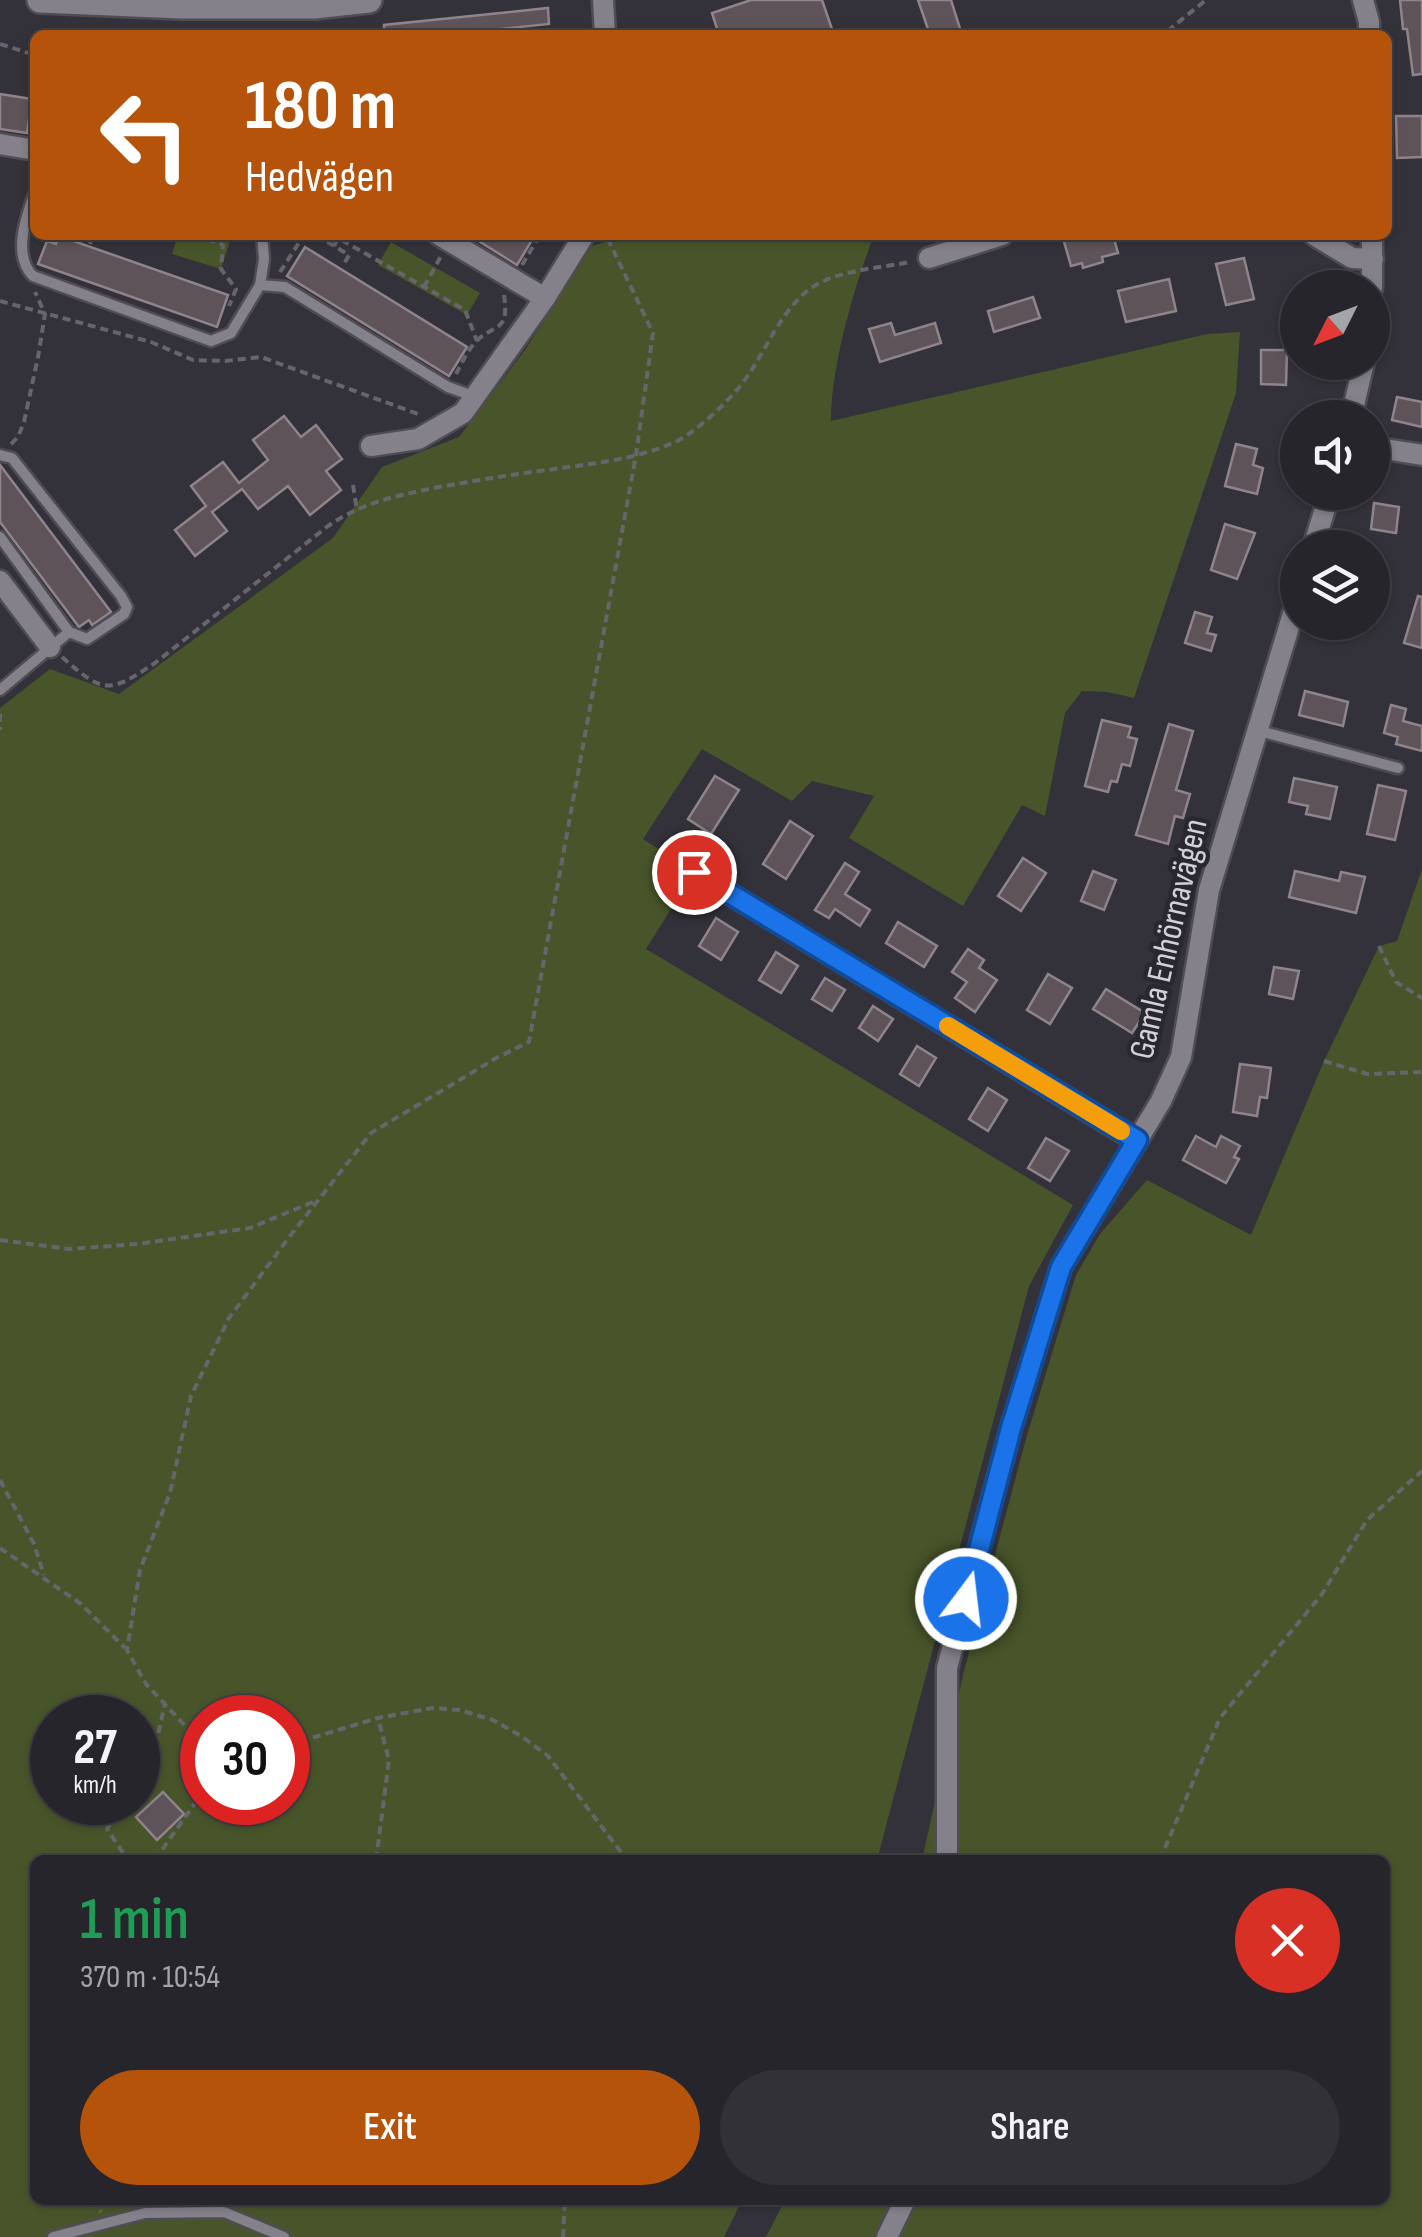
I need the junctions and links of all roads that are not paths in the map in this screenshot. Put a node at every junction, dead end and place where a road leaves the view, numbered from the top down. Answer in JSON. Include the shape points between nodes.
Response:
{"nodes":[{"id":1,"x":40,"y":0,"type":"edge"},
{"id":2,"x":370,"y":0,"type":"edge"},
{"id":3,"x":602,"y":0,"type":"edge"},
{"id":4,"x":1363,"y":0,"type":"edge"},
{"id":5,"x":337,"y":2,"type":"edge"},
{"id":6,"x":605,"y":30,"type":"edge"},
{"id":7,"x":1369,"y":30,"type":"edge"},
{"id":8,"x":0,"y":144,"type":"edge"},
{"id":9,"x":30,"y":149,"type":"edge"},
{"id":10,"x":30,"y":206,"type":"edge"},
{"id":11,"x":262,"y":240,"type":"edge"},
{"id":12,"x":447,"y":240,"type":"edge"},
{"id":13,"x":581,"y":240,"type":"edge"},
{"id":14,"x":986,"y":240,"type":"edge"},
{"id":15,"x":1326,"y":240,"type":"edge"},
{"id":16,"x":1372,"y":240,"type":"edge"},
{"id":17,"x":929,"y":258,"type":"road end"},
{"id":18,"x":1373,"y":258,"type":"junction"},
{"id":19,"x":1373,"y":270,"type":"edge"},
{"id":20,"x":260,"y":286,"type":"junction"},
{"id":21,"x":545,"y":298,"type":"junction"},
{"id":22,"x":476,"y":397,"type":"junction"},
{"id":23,"x":371,"y":446,"type":"dead end"},
{"id":24,"x":1390,"y":450,"type":"edge"},
{"id":25,"x":0,"y":455,"type":"edge"},
{"id":26,"x":1422,"y":455,"type":"edge"},
{"id":27,"x":0,"y":536,"type":"edge"},
{"id":28,"x":0,"y":581,"type":"edge"},
{"id":29,"x":69,"y":632,"type":"junction"},
{"id":30,"x":1284,"y":640,"type":"edge"},
{"id":31,"x":54,"y":650,"type":"junction"},
{"id":32,"x":0,"y":690,"type":"edge"},
{"id":33,"x":1256,"y":730,"type":"junction"},
{"id":34,"x":1398,"y":768,"type":"dead end"},
{"id":35,"x":694,"y":872,"type":"dead end"},
{"id":36,"x":1137,"y":1140,"type":"junction"},
{"id":37,"x":946,"y":1855,"type":"edge"},
{"id":38,"x":903,"y":2205,"type":"edge"},
{"id":39,"x":53,"y":2237,"type":"edge"},
{"id":40,"x":284,"y":2237,"type":"edge"},
{"id":41,"x":887,"y":2237,"type":"edge"}],
"edges":[{"from":1,"to":5,"type":"street","via":[[181,6]]},
{"from":2,"to":5,"type":"street"},
{"from":3,"to":6,"type":"street"},
{"from":4,"to":7,"type":"street"},
{"from":8,"to":9,"type":"street"},
{"from":10,"to":20,"type":"lane","via":[[22,241],[33,276],[211,341],[231,334]]},
{"from":11,"to":20,"type":"lane"},
{"from":12,"to":21,"type":"street"},
{"from":13,"to":21,"type":"street"},
{"from":14,"to":17,"type":"street"},
{"from":15,"to":18,"type":"street","via":[[1352,258]]},
{"from":16,"to":18,"type":"street"},
{"from":18,"to":19,"type":"street"},
{"from":20,"to":22,"type":"lane","via":[[285,287],[448,388]]},
{"from":21,"to":22,"type":"street"},
{"from":22,"to":23,"type":"street","via":[[462,414],[418,439]]},
{"from":24,"to":26,"type":"street"},
{"from":25,"to":29,"type":"lane","via":[[12,458],[127,607],[87,639]]},
{"from":27,"to":29,"type":"lane"},
{"from":28,"to":31,"type":"street"},
{"from":29,"to":31,"type":"lane"},
{"from":30,"to":33,"type":"street","name":"Gamla Enhörnavägen"},
{"from":31,"to":32,"type":"lane"},
{"from":33,"to":34,"type":"lane"},
{"from":33,"to":36,"type":"street","name":"Gamla Enhörnavägen","via":[[1209,890],[1181,1058]]},
{"from":35,"to":36,"type":"street"},
{"from":36,"to":37,"type":"street","name":"Gamla Enhörnavägen","via":[[1061,1267],[1011,1428],[947,1668]]},
{"from":38,"to":41,"type":"street"},
{"from":39,"to":40,"type":"lane","via":[[145,2214],[224,2212]]}]}
